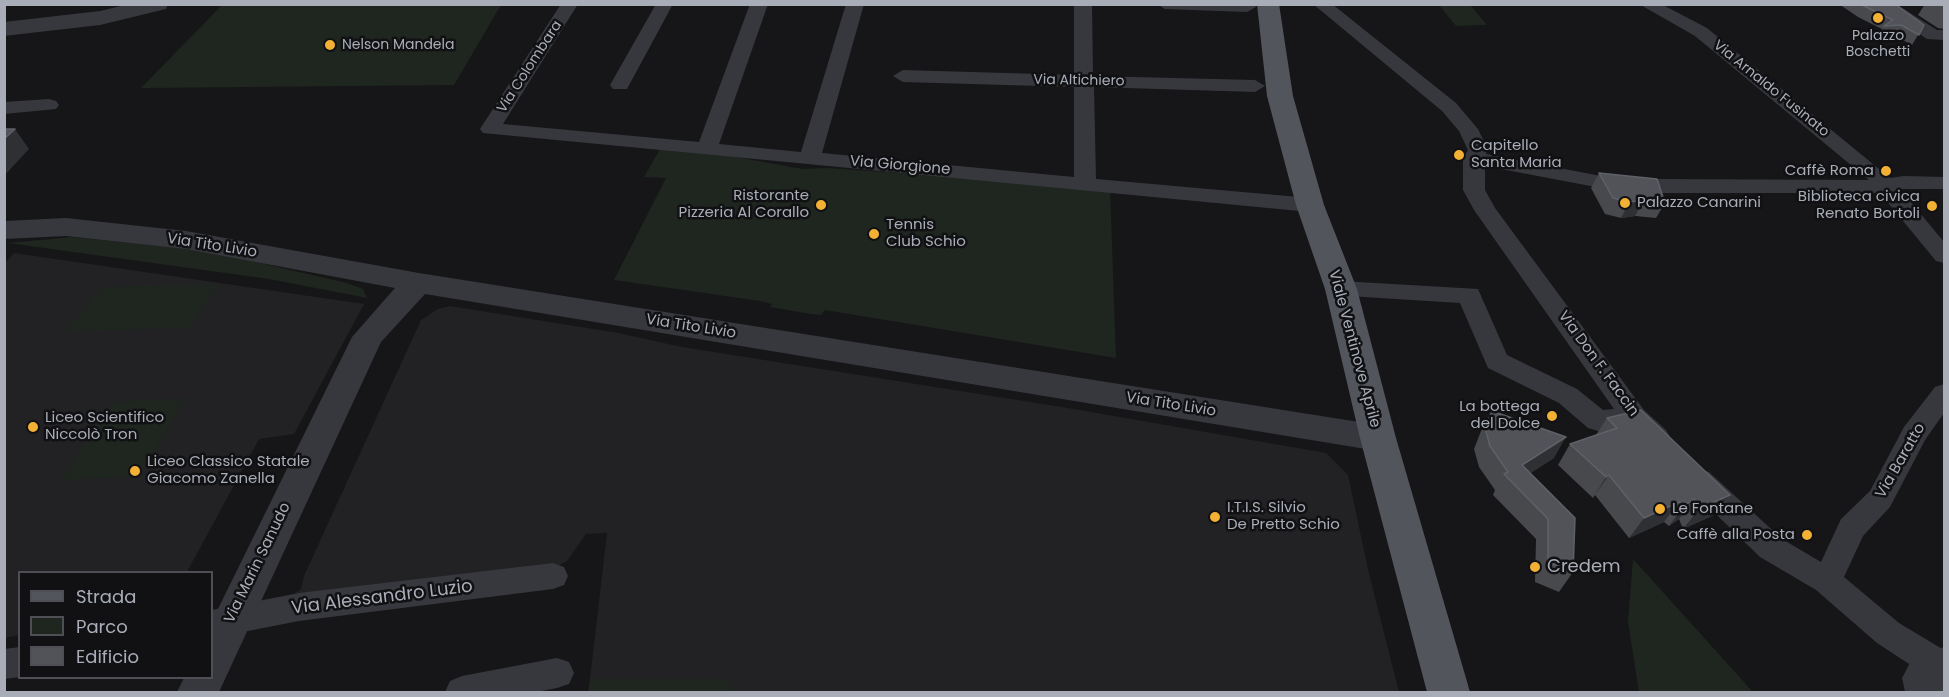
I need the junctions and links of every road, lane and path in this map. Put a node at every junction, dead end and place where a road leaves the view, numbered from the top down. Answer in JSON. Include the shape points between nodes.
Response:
{"nodes":[{"id":1,"x":158,"y":4,"type":"edge"},
{"id":2,"x":570,"y":4,"type":"edge"},
{"id":3,"x":665,"y":4,"type":"edge"},
{"id":4,"x":759,"y":4,"type":"edge"},
{"id":5,"x":833,"y":4,"type":"edge"},
{"id":6,"x":1083,"y":4,"type":"edge"},
{"id":7,"x":1165,"y":4,"type":"edge"},
{"id":8,"x":1322,"y":4,"type":"edge"},
{"id":9,"x":1647,"y":4,"type":"edge"},
{"id":10,"x":1883,"y":4,"type":"edge"},
{"id":11,"x":855,"y":5,"type":"edge"},
{"id":12,"x":1258,"y":6,"type":"edge"},
{"id":13,"x":4,"y":29,"type":"edge"},
{"id":14,"x":1941,"y":39,"type":"edge"},
{"id":15,"x":903,"y":76,"type":"dead end"},
{"id":16,"x":1082,"y":81,"type":"junction"},
{"id":17,"x":620,"y":85,"type":"dead end"},
{"id":18,"x":1255,"y":86,"type":"dead end"},
{"id":19,"x":50,"y":105,"type":"dead end"},
{"id":20,"x":4,"y":108,"type":"edge"},
{"id":21,"x":490,"y":129,"type":"joint"},
{"id":22,"x":707,"y":149,"type":"junction"},
{"id":23,"x":810,"y":158,"type":"junction"},
{"id":24,"x":1474,"y":158,"type":"junction"},
{"id":25,"x":1085,"y":183,"type":"junction"},
{"id":26,"x":1944,"y":183,"type":"edge"},
{"id":27,"x":1887,"y":186,"type":"junction"},
{"id":28,"x":1310,"y":205,"type":"junction"},
{"id":29,"x":4,"y":231,"type":"edge"},
{"id":30,"x":1944,"y":255,"type":"edge"},
{"id":31,"x":419,"y":283,"type":"junction"},
{"id":32,"x":1354,"y":290,"type":"junction"},
{"id":33,"x":1944,"y":394,"type":"edge"},
{"id":34,"x":1634,"y":417,"type":"junction"},
{"id":35,"x":1378,"y":438,"type":"junction"},
{"id":36,"x":553,"y":576,"type":"dead end"},
{"id":37,"x":1827,"y":581,"type":"junction"},
{"id":38,"x":221,"y":621,"type":"edge"},
{"id":39,"x":213,"y":657,"type":"edge"},
{"id":40,"x":557,"y":673,"type":"dead end"},
{"id":41,"x":1934,"y":676,"type":"edge"},
{"id":42,"x":205,"y":679,"type":"edge"},
{"id":43,"x":198,"y":693,"type":"edge"},
{"id":44,"x":462,"y":693,"type":"edge"},
{"id":45,"x":1449,"y":693,"type":"edge"}],
"edges":[{"from":1,"to":13,"type":"street","via":[[100,18]]},
{"from":2,"to":21,"type":"street","name":"Via Colombara"},
{"from":3,"to":17,"type":"street"},
{"from":4,"to":22,"type":"street"},
{"from":5,"to":11,"type":"street"},
{"from":6,"to":16,"type":"street"},
{"from":7,"to":12,"type":"street"},
{"from":8,"to":24,"type":"street","name":"Via Don F. Faccin","via":[[1449,107],[1474,141],[1478,150]]},
{"from":9,"to":27,"type":"street","name":"Via Arnaldo Fusinato","via":[[1701,32]]},
{"from":10,"to":14,"type":"street"},
{"from":11,"to":23,"type":"street"},
{"from":12,"to":28,"type":"main road","name":"Viale Ventinove Aprile"},
{"from":15,"to":16,"type":"street","name":"Via Altichiero"},
{"from":16,"to":18,"type":"street","name":"Via Altichiero"},
{"from":16,"to":25,"type":"street"},
{"from":19,"to":20,"type":"street"},
{"from":21,"to":22,"type":"street","name":"Via Giorgione"},
{"from":22,"to":23,"type":"street","name":"Via Giorgione"},
{"from":23,"to":25,"type":"street","name":"Via Giorgione"},
{"from":24,"to":27,"type":"street","via":[[1600,182],[1655,186]]},
{"from":24,"to":34,"type":"street","name":"Via Don F. Faccin","via":[[1474,190],[1485,210]]},
{"from":25,"to":28,"type":"street","name":"Via Giorgione"},
{"from":26,"to":27,"type":"street","via":[[1904,182]]},
{"from":27,"to":30,"type":"street"},
{"from":28,"to":32,"type":"main road","name":"Viale Ventinove Aprile"},
{"from":29,"to":31,"type":"street","name":"Via Tito Livio","via":[[66,227],[186,240]]},
{"from":31,"to":35,"type":"street","name":"Via Tito Livio"},
{"from":31,"to":38,"type":"street","name":"Via Marin Sanudo","via":[[368,336]]},
{"from":32,"to":34,"type":"street","name":"Viale Ventinove Aprile","via":[[1469,295],[1497,361],[1568,396],[1598,421]]},
{"from":32,"to":35,"type":"main road","name":"Viale Ventinove Aprile"},
{"from":33,"to":37,"type":"street","name":"Via Baratto","via":[[1914,434],[1880,499],[1852,528]]},
{"from":34,"to":37,"type":"street","name":"Via Don F. Faccin","via":[[1771,548]]},
{"from":35,"to":45,"type":"main road","name":"Viale Ventinove Aprile"},
{"from":36,"to":38,"type":"street","name":"Via Alessandro Luzio"},
{"from":37,"to":41,"type":"street"},
{"from":38,"to":39,"type":"street","name":"Via Marin Sanudo"},
{"from":40,"to":44,"type":"street"},
{"from":42,"to":43,"type":"street"}]}
